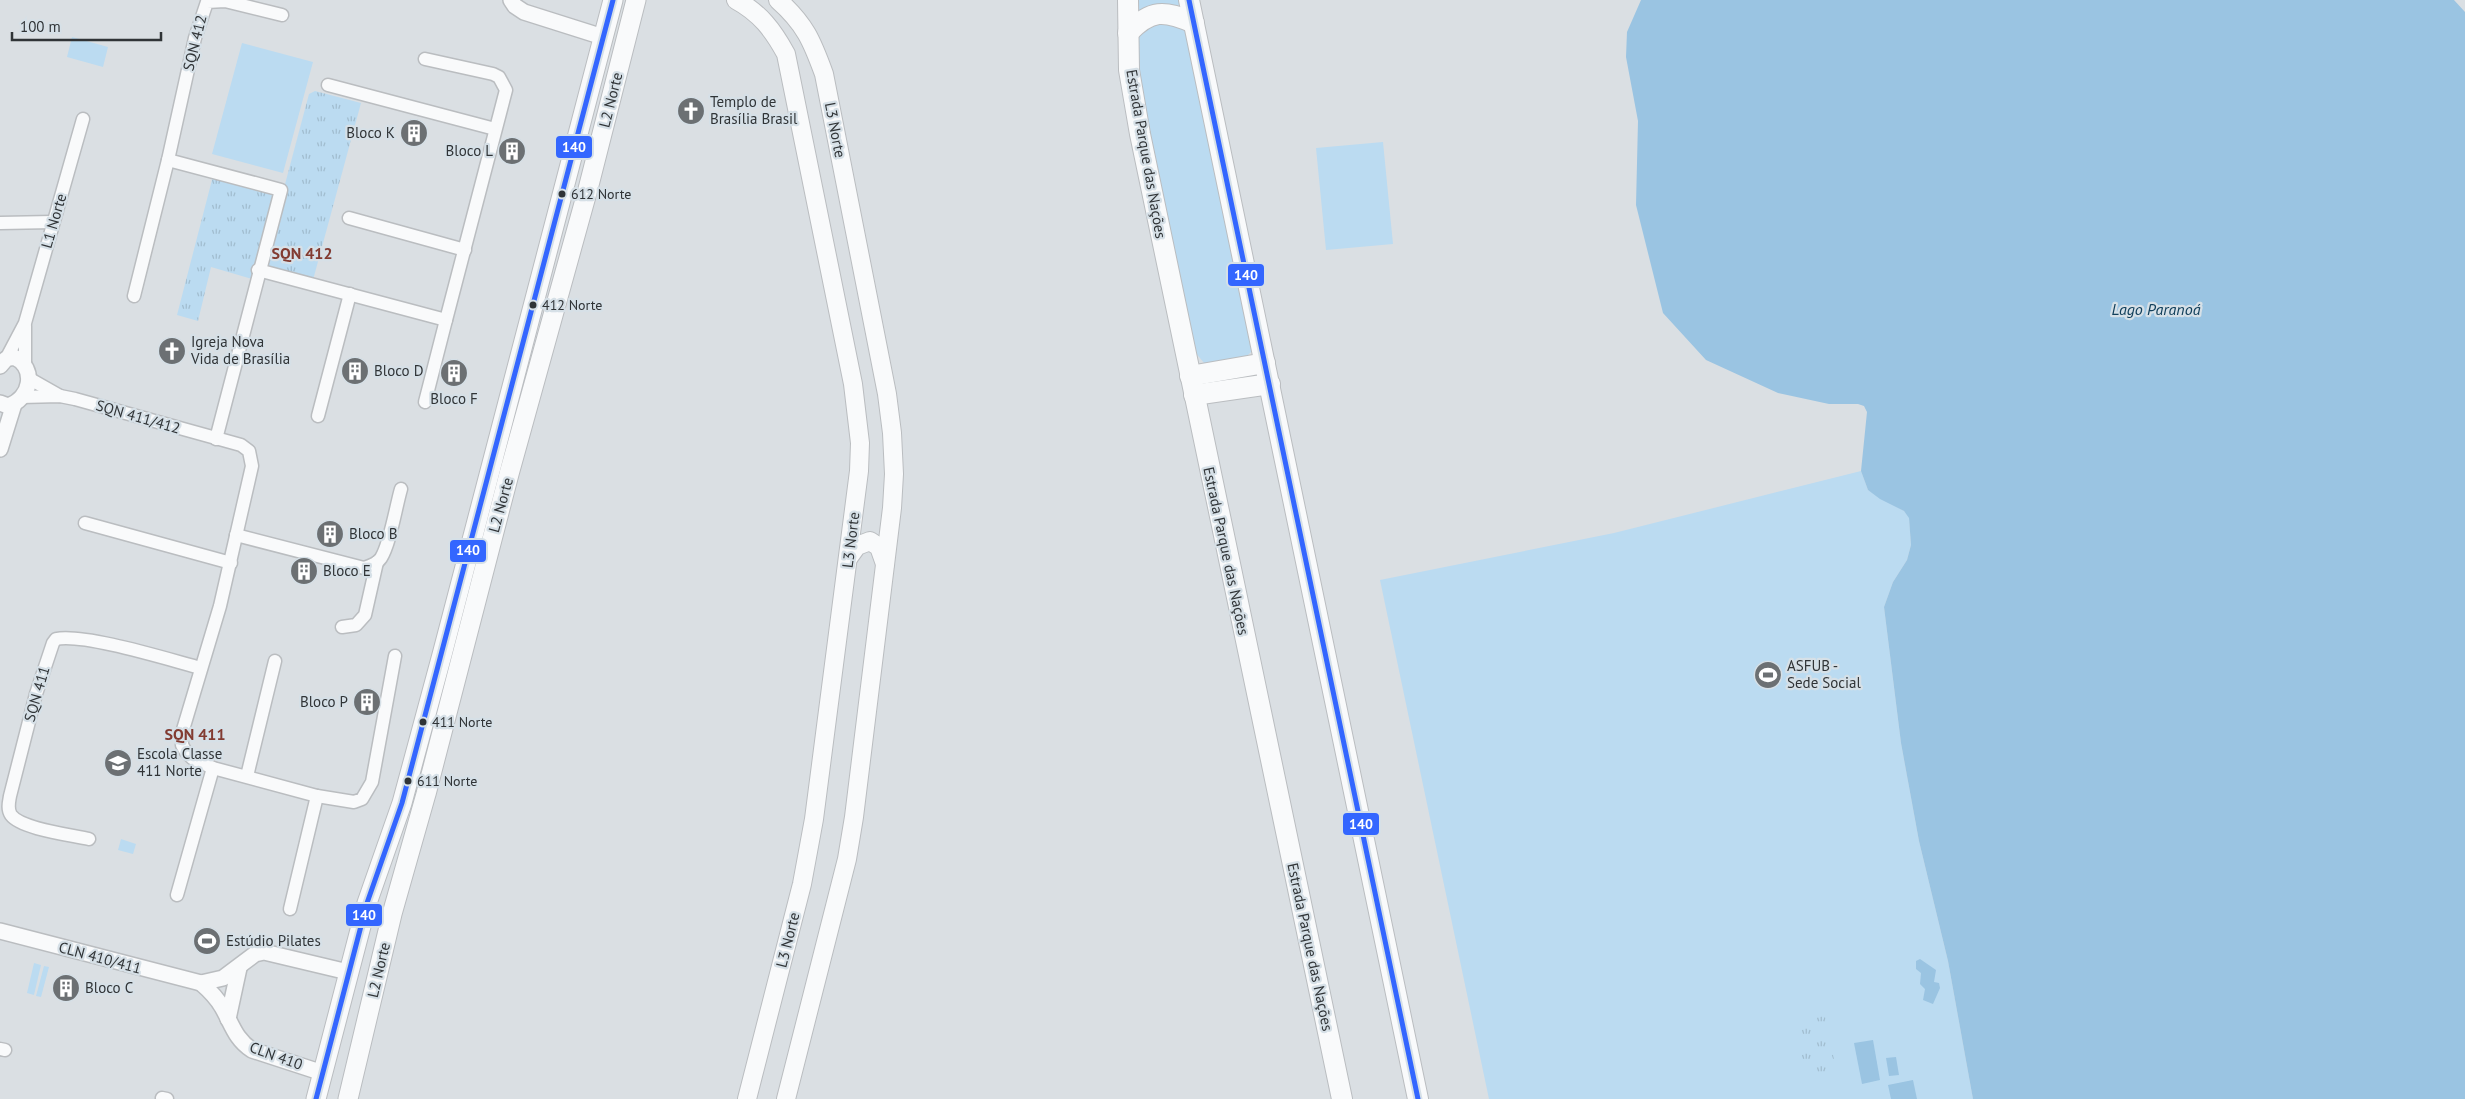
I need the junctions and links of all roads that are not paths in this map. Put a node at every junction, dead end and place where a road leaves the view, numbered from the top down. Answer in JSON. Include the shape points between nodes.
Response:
{"nodes":[{"id":1,"x":511,"y":0,"type":"edge"},
{"id":2,"x":612,"y":0,"type":"edge"},
{"id":3,"x":636,"y":0,"type":"edge"},
{"id":4,"x":736,"y":0,"type":"edge"},
{"id":5,"x":778,"y":0,"type":"edge"},
{"id":6,"x":1128,"y":0,"type":"edge"},
{"id":7,"x":1189,"y":0,"type":"edge"},
{"id":8,"x":282,"y":15,"type":"dead end"},
{"id":9,"x":1194,"y":23,"type":"junction"},
{"id":10,"x":1128,"y":33,"type":"junction"},
{"id":11,"x":603,"y":37,"type":"junction"},
{"id":12,"x":425,"y":59,"type":"dead end"},
{"id":13,"x":328,"y":85,"type":"dead end"},
{"id":14,"x":586,"y":105,"type":"junction"},
{"id":15,"x":607,"y":111,"type":"junction"},
{"id":16,"x":83,"y":119,"type":"dead end"},
{"id":17,"x":495,"y":129,"type":"junction"},
{"id":18,"x":168,"y":160,"type":"junction"},
{"id":19,"x":349,"y":218,"type":"dead end"},
{"id":20,"x":53,"y":222,"type":"junction"},
{"id":21,"x":0,"y":223,"type":"edge"},
{"id":22,"x":465,"y":250,"type":"junction"},
{"id":23,"x":258,"y":270,"type":"junction"},
{"id":24,"x":350,"y":294,"type":"junction"},
{"id":25,"x":134,"y":296,"type":"dead end"},
{"id":26,"x":446,"y":320,"type":"junction"},
{"id":27,"x":25,"y":323,"type":"junction"},
{"id":28,"x":1265,"y":363,"type":"junction"},
{"id":29,"x":1,"y":364,"type":"edge"},
{"id":30,"x":28,"y":372,"type":"junction"},
{"id":31,"x":1270,"y":384,"type":"junction"},
{"id":32,"x":1192,"y":385,"type":"junction"},
{"id":33,"x":60,"y":396,"type":"junction"},
{"id":34,"x":12,"y":401,"type":"edge"},
{"id":35,"x":425,"y":402,"type":"dead end"},
{"id":36,"x":318,"y":416,"type":"dead end"},
{"id":37,"x":216,"y":439,"type":"junction"},
{"id":38,"x":0,"y":449,"type":"edge"},
{"id":39,"x":400,"y":489,"type":"dead end"},
{"id":40,"x":85,"y":523,"type":"dead end"},
{"id":41,"x":236,"y":535,"type":"junction"},
{"id":42,"x":849,"y":557,"type":"junction"},
{"id":43,"x":468,"y":558,"type":"junction"},
{"id":44,"x":377,"y":562,"type":"junction"},
{"id":45,"x":231,"y":563,"type":"junction"},
{"id":46,"x":885,"y":567,"type":"junction"},
{"id":47,"x":484,"y":569,"type":"junction"},
{"id":48,"x":342,"y":627,"type":"dead end"},
{"id":49,"x":395,"y":656,"type":"dead end"},
{"id":50,"x":275,"y":661,"type":"dead end"},
{"id":51,"x":201,"y":668,"type":"junction"},
{"id":52,"x":213,"y":768,"type":"junction"},
{"id":53,"x":247,"y":776,"type":"junction"},
{"id":54,"x":317,"y":796,"type":"junction"},
{"id":55,"x":89,"y":839,"type":"dead end"},
{"id":56,"x":177,"y":895,"type":"dead end"},
{"id":57,"x":367,"y":904,"type":"junction"},
{"id":58,"x":290,"y":909,"type":"dead end"},
{"id":59,"x":392,"y":914,"type":"junction"},
{"id":60,"x":0,"y":931,"type":"edge"},
{"id":61,"x":239,"y":968,"type":"junction"},
{"id":62,"x":348,"y":972,"type":"junction"},
{"id":63,"x":201,"y":983,"type":"junction"},
{"id":64,"x":228,"y":1019,"type":"junction"},
{"id":65,"x":322,"y":1073,"type":"junction"},
{"id":66,"x":316,"y":1099,"type":"edge"},
{"id":67,"x":348,"y":1099,"type":"edge"},
{"id":68,"x":747,"y":1099,"type":"edge"},
{"id":69,"x":786,"y":1099,"type":"edge"},
{"id":70,"x":1342,"y":1099,"type":"edge"},
{"id":71,"x":1418,"y":1099,"type":"edge"}],
"edges":[{"from":1,"to":11,"type":"street","via":[[524,12]]},
{"from":2,"to":11,"type":"main road","name":"L2 Norte"},
{"from":3,"to":15,"type":"main road","name":"L2 Norte"},
{"from":4,"to":42,"type":"main road","name":"L3 Norte","via":[[758,14],[775,34],[786,54],[795,87],[857,412],[860,471]]},
{"from":5,"to":46,"type":"main road","name":"L3 Norte","via":[[811,38],[824,74],[887,394],[894,474]]},
{"from":6,"to":10,"type":"highway","name":"Estrada Parque das Nações"},
{"from":7,"to":9,"type":"highway"},
{"from":8,"to":18,"type":"street","name":"SQN 412","via":[[225,1],[207,2],[195,38]]},
{"from":9,"to":10,"type":"highway","via":[[1172,13],[1156,14],[1141,20]]},
{"from":9,"to":28,"type":"highway"},
{"from":10,"to":32,"type":"highway","name":"Estrada Parque das Nações","via":[[1133,101]]},
{"from":11,"to":14,"type":"main road","name":"L2 Norte"},
{"from":12,"to":17,"type":"street","via":[[499,77],[506,90]]},
{"from":13,"to":17,"type":"street"},
{"from":14,"to":15,"type":"main road"},
{"from":14,"to":43,"type":"main road","name":"L2 Norte"},
{"from":15,"to":47,"type":"main road","name":"L2 Norte"},
{"from":16,"to":20,"type":"street","name":"L1 Norte"},
{"from":17,"to":22,"type":"street"},
{"from":18,"to":23,"type":"street","via":[[281,190]]},
{"from":18,"to":25,"type":"street","name":"SQN 412"},
{"from":19,"to":22,"type":"street"},
{"from":20,"to":21,"type":"street"},
{"from":20,"to":27,"type":"street","name":"L1 Norte"},
{"from":22,"to":26,"type":"street"},
{"from":23,"to":24,"type":"street"},
{"from":23,"to":37,"type":"street"},
{"from":24,"to":26,"type":"street"},
{"from":24,"to":36,"type":"street"},
{"from":26,"to":35,"type":"street"},
{"from":27,"to":29,"type":"street","name":"L1 Norte"},
{"from":27,"to":30,"type":"street","name":"L1 Norte"},
{"from":28,"to":31,"type":"highway"},
{"from":28,"to":32,"type":"highway"},
{"from":29,"to":30,"type":"street","via":[[14,357]]},
{"from":30,"to":33,"type":"street","name":"SQN 411/412"},
{"from":30,"to":34,"type":"street"},
{"from":31,"to":32,"type":"highway"},
{"from":31,"to":71,"type":"highway"},
{"from":32,"to":70,"type":"highway","name":"Estrada Parque das Nações"},
{"from":33,"to":34,"type":"street","name":"SQN 411/412"},
{"from":33,"to":37,"type":"street","name":"SQN 411/412"},
{"from":34,"to":38,"type":"street"},
{"from":37,"to":41,"type":"street","via":[[246,448],[252,457]]},
{"from":39,"to":44,"type":"street","via":[[384,552]]},
{"from":40,"to":45,"type":"street"},
{"from":41,"to":44,"type":"street","via":[[364,568]]},
{"from":41,"to":45,"type":"street"},
{"from":42,"to":46,"type":"main road","via":[[857,546],[870,541],[879,547]]},
{"from":42,"to":68,"type":"main road","name":"L3 Norte","via":[[807,856]]},
{"from":43,"to":47,"type":"main road","via":[[479,570]]},
{"from":43,"to":57,"type":"main road","name":"L2 Norte","via":[[404,797]]},
{"from":44,"to":48,"type":"street","via":[[364,616],[356,625]]},
{"from":45,"to":51,"type":"street"},
{"from":46,"to":69,"type":"main road","name":"L3 Norte","via":[[850,841]]},
{"from":47,"to":59,"type":"main road","name":"L2 Norte"},
{"from":49,"to":54,"type":"street","via":[[368,793],[354,802]]},
{"from":50,"to":53,"type":"street"},
{"from":51,"to":52,"type":"street","via":[[182,733],[182,745],[192,758]]},
{"from":51,"to":55,"type":"street","name":"SQN 411","via":[[115,646],[62,638],[53,643],[36,694],[9,810],[17,820],[27,825]]},
{"from":52,"to":53,"type":"street"},
{"from":52,"to":56,"type":"street"},
{"from":53,"to":54,"type":"street"},
{"from":54,"to":58,"type":"street"},
{"from":57,"to":59,"type":"main road","via":[[377,905]]},
{"from":57,"to":62,"type":"main road","name":"L2 Norte"},
{"from":59,"to":67,"type":"main road","name":"L2 Norte"},
{"from":60,"to":63,"type":"street","name":"CLN 410/411"},
{"from":61,"to":62,"type":"street","via":[[255,954],[270,952]]},
{"from":61,"to":63,"type":"street","via":[[223,978]]},
{"from":61,"to":64,"type":"street"},
{"from":62,"to":65,"type":"main road","name":"L2 Norte"},
{"from":63,"to":64,"type":"street","name":"CLN 410","via":[[216,998]]},
{"from":64,"to":65,"type":"street","name":"CLN 410","via":[[239,1040],[252,1050]]},
{"from":65,"to":66,"type":"main road","name":"L2 Norte"}]}
